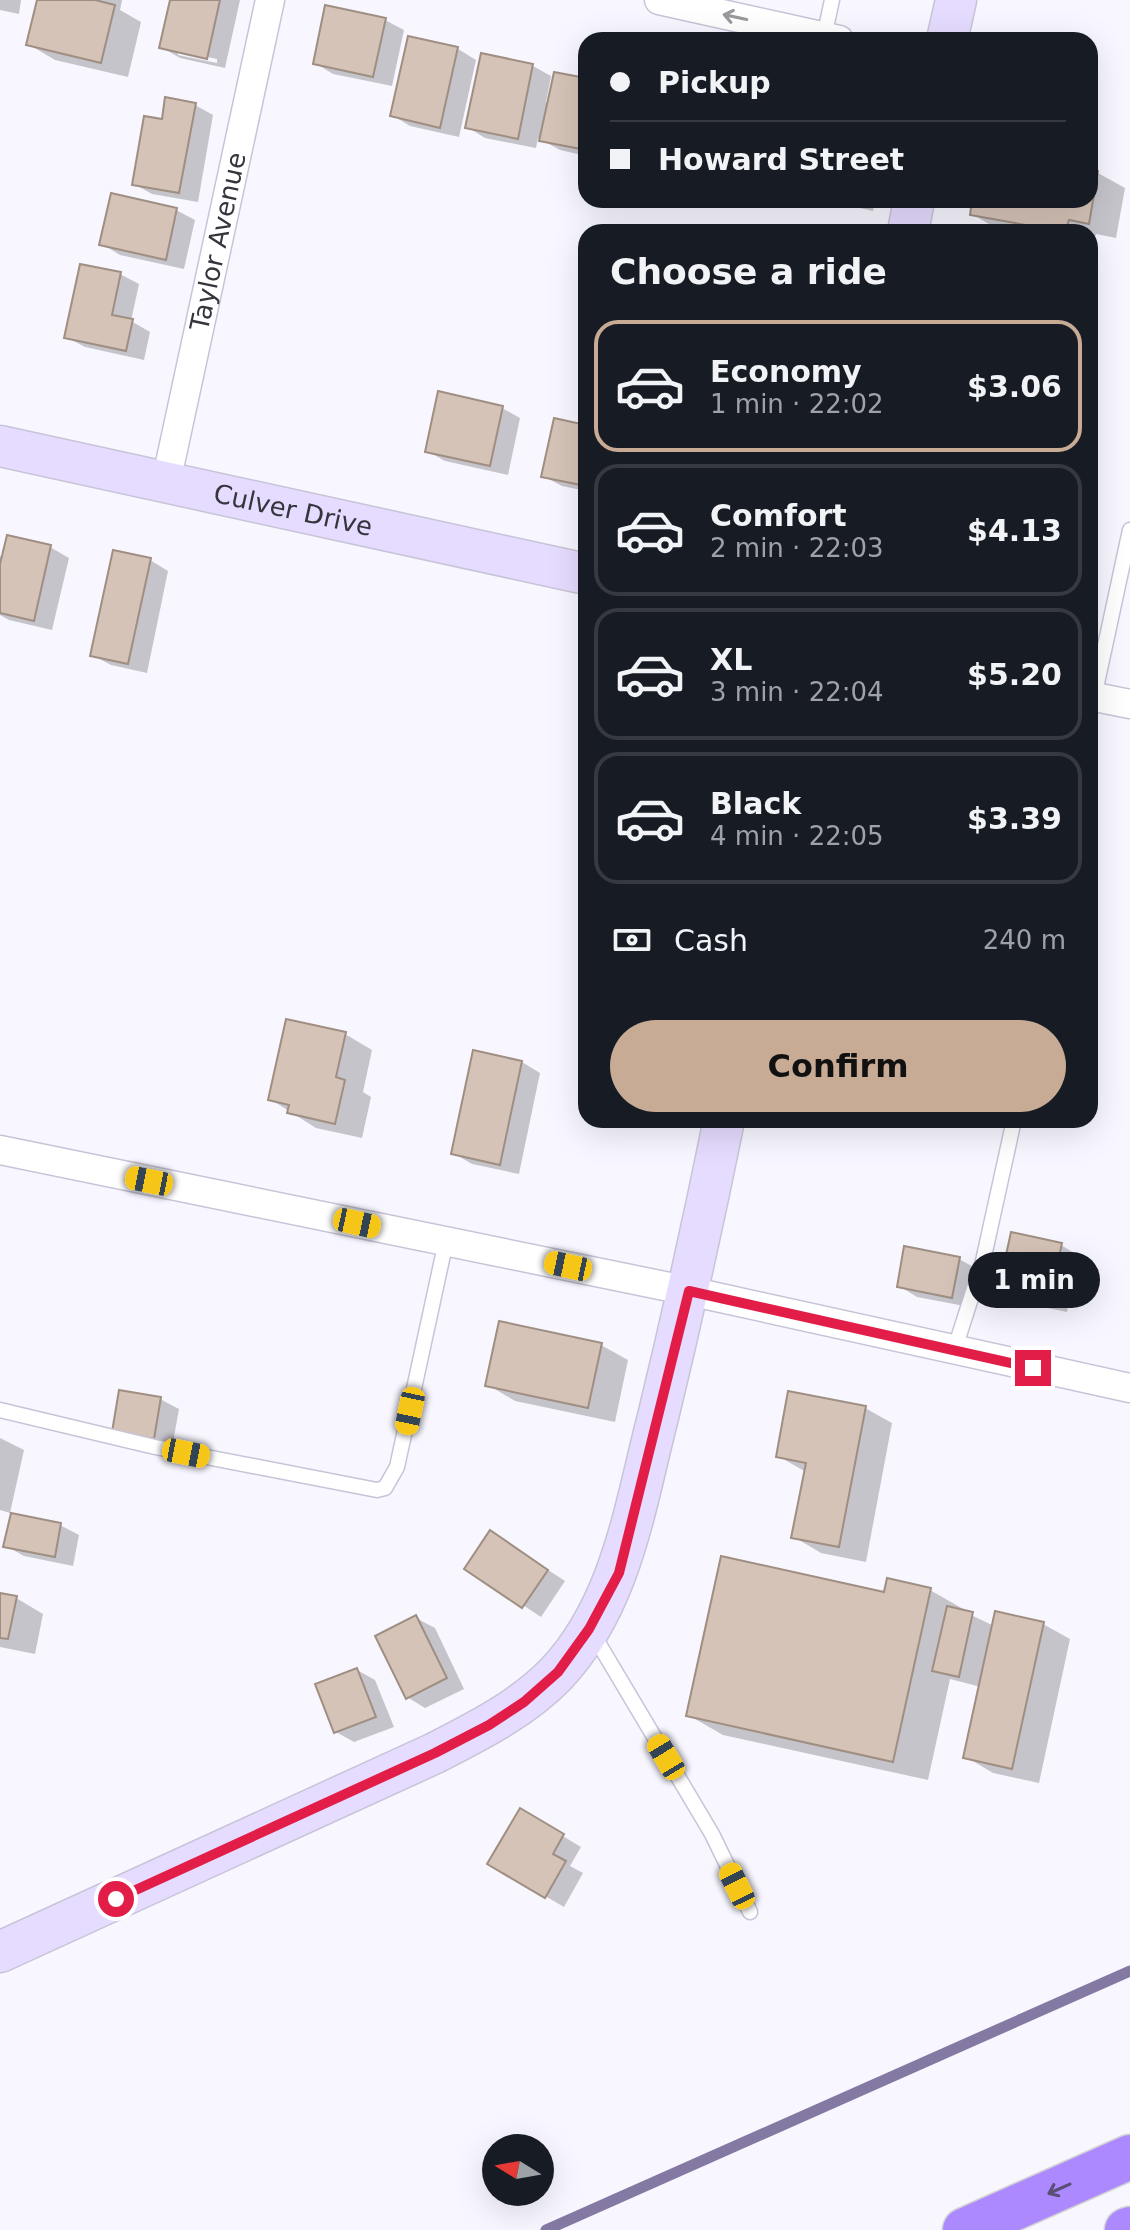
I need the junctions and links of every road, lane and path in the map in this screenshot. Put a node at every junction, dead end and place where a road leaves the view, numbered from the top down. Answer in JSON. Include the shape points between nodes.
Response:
{"nodes":[{"id":1,"x":270,"y":0,"type":"edge"},
{"id":2,"x":659,"y":0,"type":"edge"},
{"id":3,"x":832,"y":0,"type":"edge"},
{"id":4,"x":956,"y":0,"type":"edge"},
{"id":5,"x":805,"y":32,"type":"edge"},
{"id":6,"x":832,"y":32,"type":"edge"},
{"id":7,"x":949,"y":32,"type":"edge"},
{"id":8,"x":0,"y":446,"type":"edge"},
{"id":9,"x":166,"y":482,"type":"junction"},
{"id":10,"x":1130,"y":530,"type":"edge"},
{"id":11,"x":578,"y":572,"type":"edge"},
{"id":12,"x":1098,"y":670,"type":"edge"},
{"id":13,"x":1098,"y":697,"type":"edge"},
{"id":14,"x":1130,"y":704,"type":"edge"},
{"id":15,"x":722,"y":1128,"type":"edge"},
{"id":16,"x":1012,"y":1128,"type":"edge"},
{"id":17,"x":0,"y":1150,"type":"edge"},
{"id":18,"x":446,"y":1241,"type":"junction"},
{"id":19,"x":689,"y":1291,"type":"junction"},
{"id":20,"x":954,"y":1351,"type":"junction"},
{"id":21,"x":1130,"y":1388,"type":"edge"},
{"id":22,"x":0,"y":1410,"type":"edge"},
{"id":23,"x":589,"y":1629,"type":"junction"},
{"id":24,"x":750,"y":1912,"type":"dead end"},
{"id":25,"x":0,"y":1952,"type":"edge"},
{"id":26,"x":1130,"y":2157,"type":"edge"},
{"id":27,"x":965,"y":2230,"type":"edge"}],
"edges":[{"from":1,"to":9,"type":"street","name":"Taylor Avenue"},
{"from":5,"to":2,"type":"street","one_way":true},
{"from":3,"to":6,"type":"lane"},
{"from":4,"to":7,"type":"street"},
{"from":8,"to":9,"type":"street","name":"Culver Drive"},
{"from":9,"to":11,"type":"street","name":"Culver Drive"},
{"from":10,"to":12,"type":"lane"},
{"from":13,"to":14,"type":"street"},
{"from":15,"to":19,"type":"street"},
{"from":16,"to":20,"type":"lane","via":[[983,1261]]},
{"from":17,"to":18,"type":"street"},
{"from":18,"to":19,"type":"street"},
{"from":18,"to":22,"type":"lane","via":[[397,1467],[385,1488],[155,1447]]},
{"from":19,"to":20,"type":"street"},
{"from":19,"to":23,"type":"street","via":[[619,1573]]},
{"from":20,"to":21,"type":"street"},
{"from":23,"to":24,"type":"lane","via":[[712,1834]]},
{"from":23,"to":25,"type":"street","via":[[558,1672],[489,1725]]},
{"from":26,"to":27,"type":"highway","one_way":true}]}
